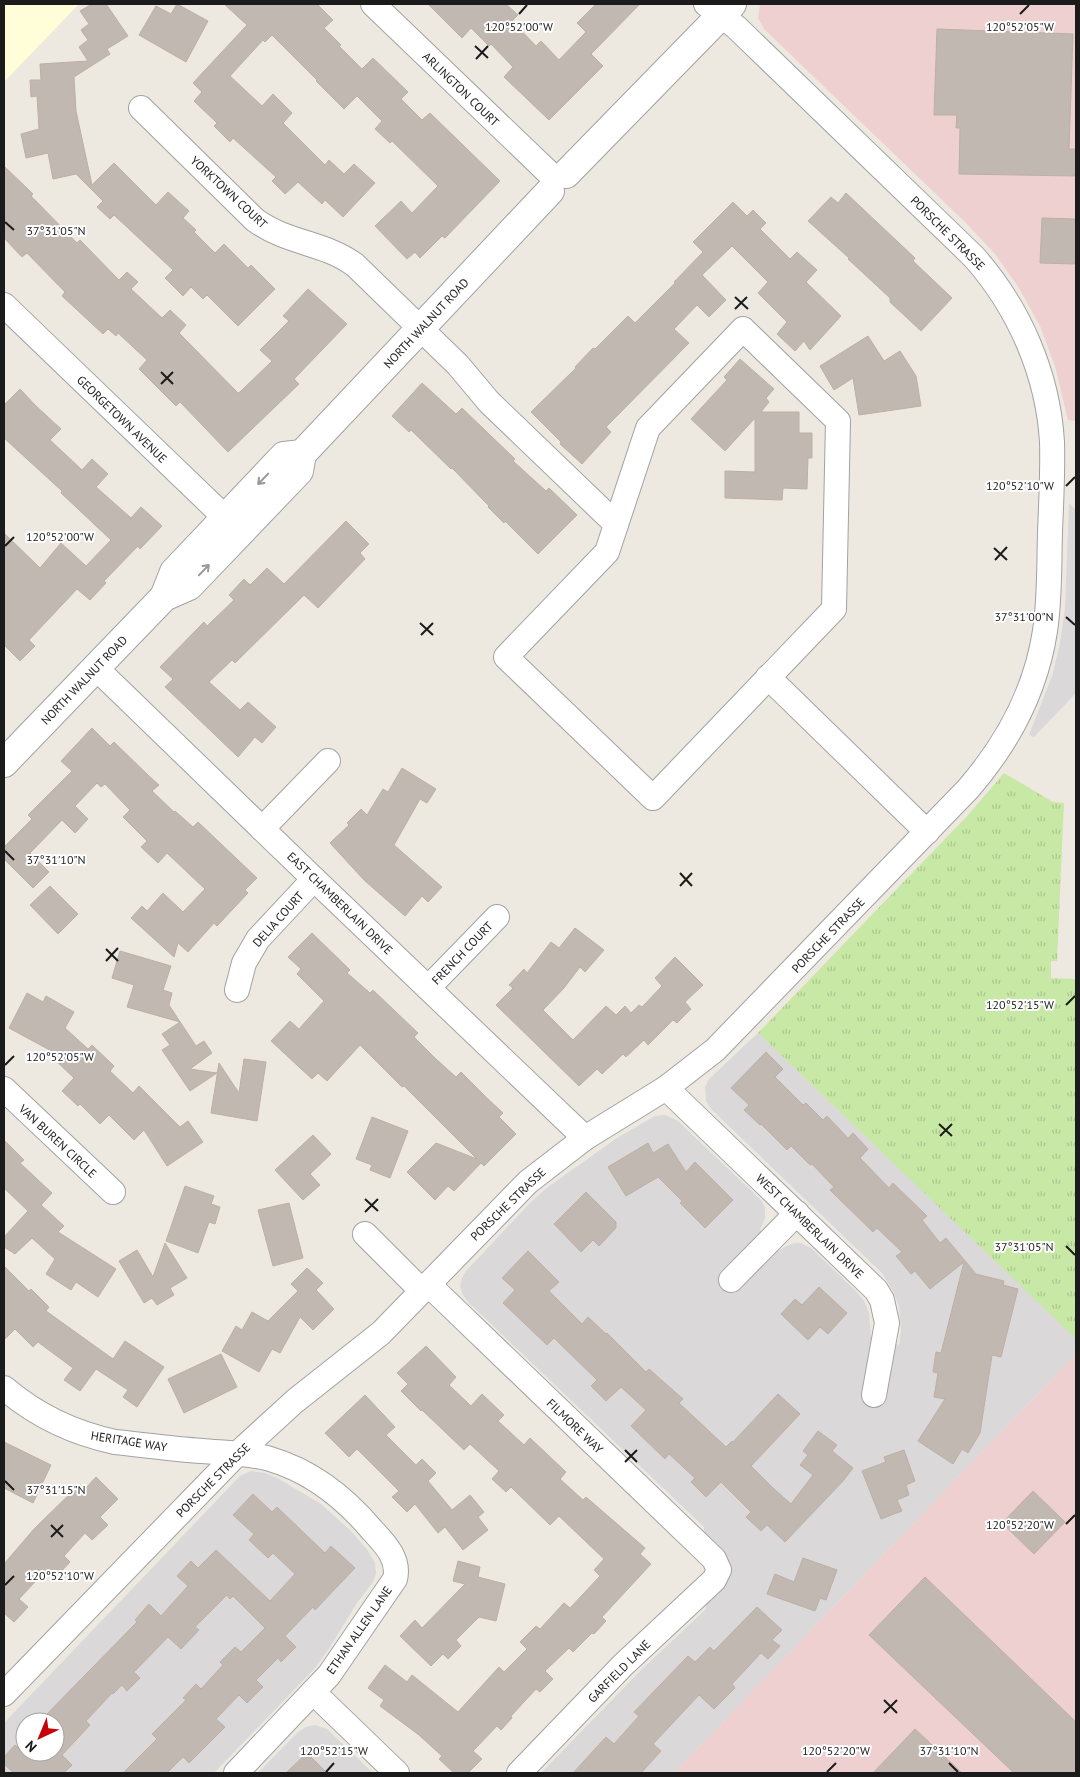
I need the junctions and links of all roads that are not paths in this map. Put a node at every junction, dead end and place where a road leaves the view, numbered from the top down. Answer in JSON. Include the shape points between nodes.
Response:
{"nodes":[{"id":1,"x":373,"y":4,"type":"edge"},
{"id":2,"x":720,"y":8,"type":"edge"},
{"id":3,"x":141,"y":108,"type":"dead end"},
{"id":4,"x":555,"y":180,"type":"junction"},
{"id":5,"x":4,"y":305,"type":"edge"},
{"id":6,"x":421,"y":329,"type":"junction"},
{"id":7,"x":616,"y":524,"type":"junction"},
{"id":8,"x":233,"y":525,"type":"junction"},
{"id":9,"x":96,"y":668,"type":"junction"},
{"id":10,"x":768,"y":678,"type":"junction"},
{"id":11,"x":328,"y":761,"type":"dead end"},
{"id":12,"x":4,"y":763,"type":"edge"},
{"id":13,"x":262,"y":829,"type":"junction"},
{"id":14,"x":927,"y":832,"type":"junction"},
{"id":15,"x":314,"y":879,"type":"junction"},
{"id":16,"x":496,"y":917,"type":"dead end"},
{"id":17,"x":428,"y":988,"type":"junction"},
{"id":18,"x":237,"y":990,"type":"dead end"},
{"id":19,"x":666,"y":1088,"type":"junction"},
{"id":20,"x":4,"y":1089,"type":"edge"},
{"id":21,"x":585,"y":1138,"type":"junction"},
{"id":22,"x":113,"y":1192,"type":"dead end"},
{"id":23,"x":797,"y":1213,"type":"junction"},
{"id":24,"x":365,"y":1234,"type":"dead end"},
{"id":25,"x":731,"y":1280,"type":"dead end"},
{"id":26,"x":425,"y":1288,"type":"junction"},
{"id":27,"x":4,"y":1388,"type":"edge"},
{"id":28,"x":874,"y":1395,"type":"dead end"},
{"id":29,"x":237,"y":1454,"type":"junction"},
{"id":30,"x":719,"y":1570,"type":"joint"},
{"id":31,"x":313,"y":1692,"type":"junction"},
{"id":32,"x":4,"y":1694,"type":"edge"},
{"id":33,"x":236,"y":1773,"type":"edge"},
{"id":34,"x":397,"y":1773,"type":"edge"},
{"id":35,"x":519,"y":1773,"type":"edge"}],
"edges":[{"from":1,"to":4,"type":"street","name":"ARLINGTON COURT"},
{"from":2,"to":4,"type":"street","name":"NORTH WALNUT ROAD"},
{"from":2,"to":14,"type":"street","name":"PORSCHE STRASSE","via":[[980,264],[998,286],[1016,317],[1042,382],[1050,421],[1052,464],[1047,610],[1042,651],[1025,699],[999,749],[978,778]]},
{"from":3,"to":6,"type":"street","name":"YORKTOWN COURT","via":[[255,220],[282,236],[346,258]]},
{"from":4,"to":6,"type":"street","name":"NORTH WALNUT ROAD"},
{"from":5,"to":8,"type":"street","name":"GEORGETOWN AVENUE"},
{"from":6,"to":7,"type":"street","name":"YORKTOWN COURT","via":[[458,365],[489,402]]},
{"from":6,"to":8,"type":"street","name":"NORTH WALNUT ROAD","via":[[302,454],[284,456]]},
{"from":7,"to":10,"type":"street","via":[[607,552],[506,657],[653,798]]},
{"from":7,"to":10,"type":"street","via":[[648,428],[743,329],[838,421],[834,609]]},
{"from":8,"to":9,"type":"street","name":"NORTH WALNUT ROAD","via":[[174,572],[164,596]]},
{"from":9,"to":12,"type":"street","name":"NORTH WALNUT ROAD"},
{"from":9,"to":13,"type":"street","name":"EAST CHAMBERLAIN DRIVE"},
{"from":10,"to":14,"type":"street"},
{"from":11,"to":13,"type":"street"},
{"from":13,"to":15,"type":"street","name":"EAST CHAMBERLAIN DRIVE"},
{"from":14,"to":19,"type":"street","name":"PORSCHE STRASSE","via":[[715,1050]]},
{"from":15,"to":17,"type":"street","name":"EAST CHAMBERLAIN DRIVE"},
{"from":15,"to":18,"type":"street","name":"DELIA COURT","via":[[258,939],[244,963]]},
{"from":16,"to":17,"type":"street","name":"FRENCH COURT"},
{"from":17,"to":21,"type":"street","name":"EAST CHAMBERLAIN DRIVE"},
{"from":19,"to":21,"type":"street","name":"PORSCHE STRASSE"},
{"from":19,"to":23,"type":"street","name":"WEST CHAMBERLAIN DRIVE"},
{"from":20,"to":22,"type":"street","name":"VAN BUREN CIRCLE"},
{"from":21,"to":26,"type":"street","name":"PORSCHE STRASSE","via":[[528,1182]]},
{"from":23,"to":25,"type":"street"},
{"from":23,"to":28,"type":"street","name":"WEST CHAMBERLAIN DRIVE","via":[[868,1282],[882,1300],[887,1323]]},
{"from":24,"to":26,"type":"street","name":"FILMORE WAY"},
{"from":26,"to":29,"type":"street","name":"PORSCHE STRASSE","via":[[381,1333],[295,1401]]},
{"from":26,"to":30,"type":"street","name":"FILMORE WAY","via":[[714,1559]]},
{"from":27,"to":29,"type":"street","name":"HERITAGE WAY","via":[[34,1411],[82,1434],[115,1442]]},
{"from":29,"to":31,"type":"street","name":"ETHAN ALLEN LANE","via":[[261,1456],[287,1465],[329,1489],[362,1518],[396,1562],[397,1571],[390,1587],[344,1655]]},
{"from":29,"to":32,"type":"street","name":"PORSCHE STRASSE"},
{"from":30,"to":35,"type":"street","name":"GARFIELD LANE","via":[[714,1580],[623,1665]]},
{"from":31,"to":33,"type":"street","name":"ETHAN ALLEN LANE"},
{"from":31,"to":34,"type":"street"}]}
